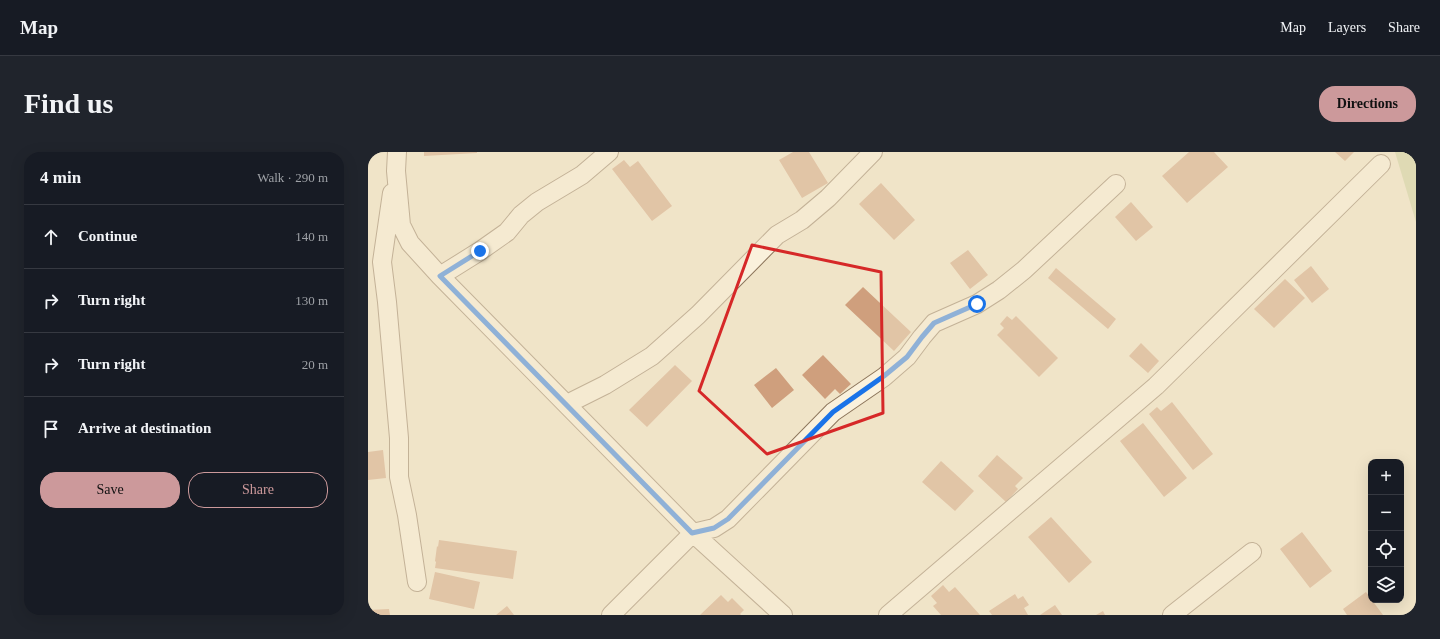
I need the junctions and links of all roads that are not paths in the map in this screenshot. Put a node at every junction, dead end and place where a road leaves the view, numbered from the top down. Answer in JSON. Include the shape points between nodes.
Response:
{"nodes":[{"id":1,"x":397,"y":152,"type":"edge"},
{"id":2,"x":609,"y":152,"type":"edge"},
{"id":3,"x":873,"y":152,"type":"edge"},
{"id":4,"x":1381,"y":164,"type":"dead end"},
{"id":5,"x":396,"y":171,"type":"junction"},
{"id":6,"x":1116,"y":184,"type":"dead end"},
{"id":7,"x":440,"y":276,"type":"junction"},
{"id":8,"x":567,"y":404,"type":"junction"},
{"id":9,"x":692,"y":533,"type":"junction"},
{"id":10,"x":1252,"y":552,"type":"dead end"},
{"id":11,"x":417,"y":582,"type":"dead end"},
{"id":12,"x":611,"y":615,"type":"edge"},
{"id":13,"x":782,"y":615,"type":"edge"},
{"id":14,"x":888,"y":615,"type":"edge"},
{"id":15,"x":1172,"y":615,"type":"edge"}],
"edges":[{"from":1,"to":5,"type":"street"},
{"from":2,"to":7,"type":"street","via":[[582,175],[532,206],[507,232]]},
{"from":3,"to":8,"type":"street","via":[[828,198],[802,220],[777,235],[698,315],[652,356],[605,385]]},
{"from":4,"to":14,"type":"street","via":[[1156,386]]},
{"from":5,"to":7,"type":"street","via":[[401,225],[410,243]]},
{"from":5,"to":11,"type":"street","via":[[382,262],[399,438],[399,477]]},
{"from":6,"to":9,"type":"street","via":[[999,290],[977,304],[934,323],[907,357],[833,412],[728,519],[714,528]]},
{"from":7,"to":8,"type":"street"},
{"from":8,"to":9,"type":"street"},
{"from":9,"to":12,"type":"street"},
{"from":9,"to":13,"type":"street"},
{"from":10,"to":15,"type":"street"}]}
